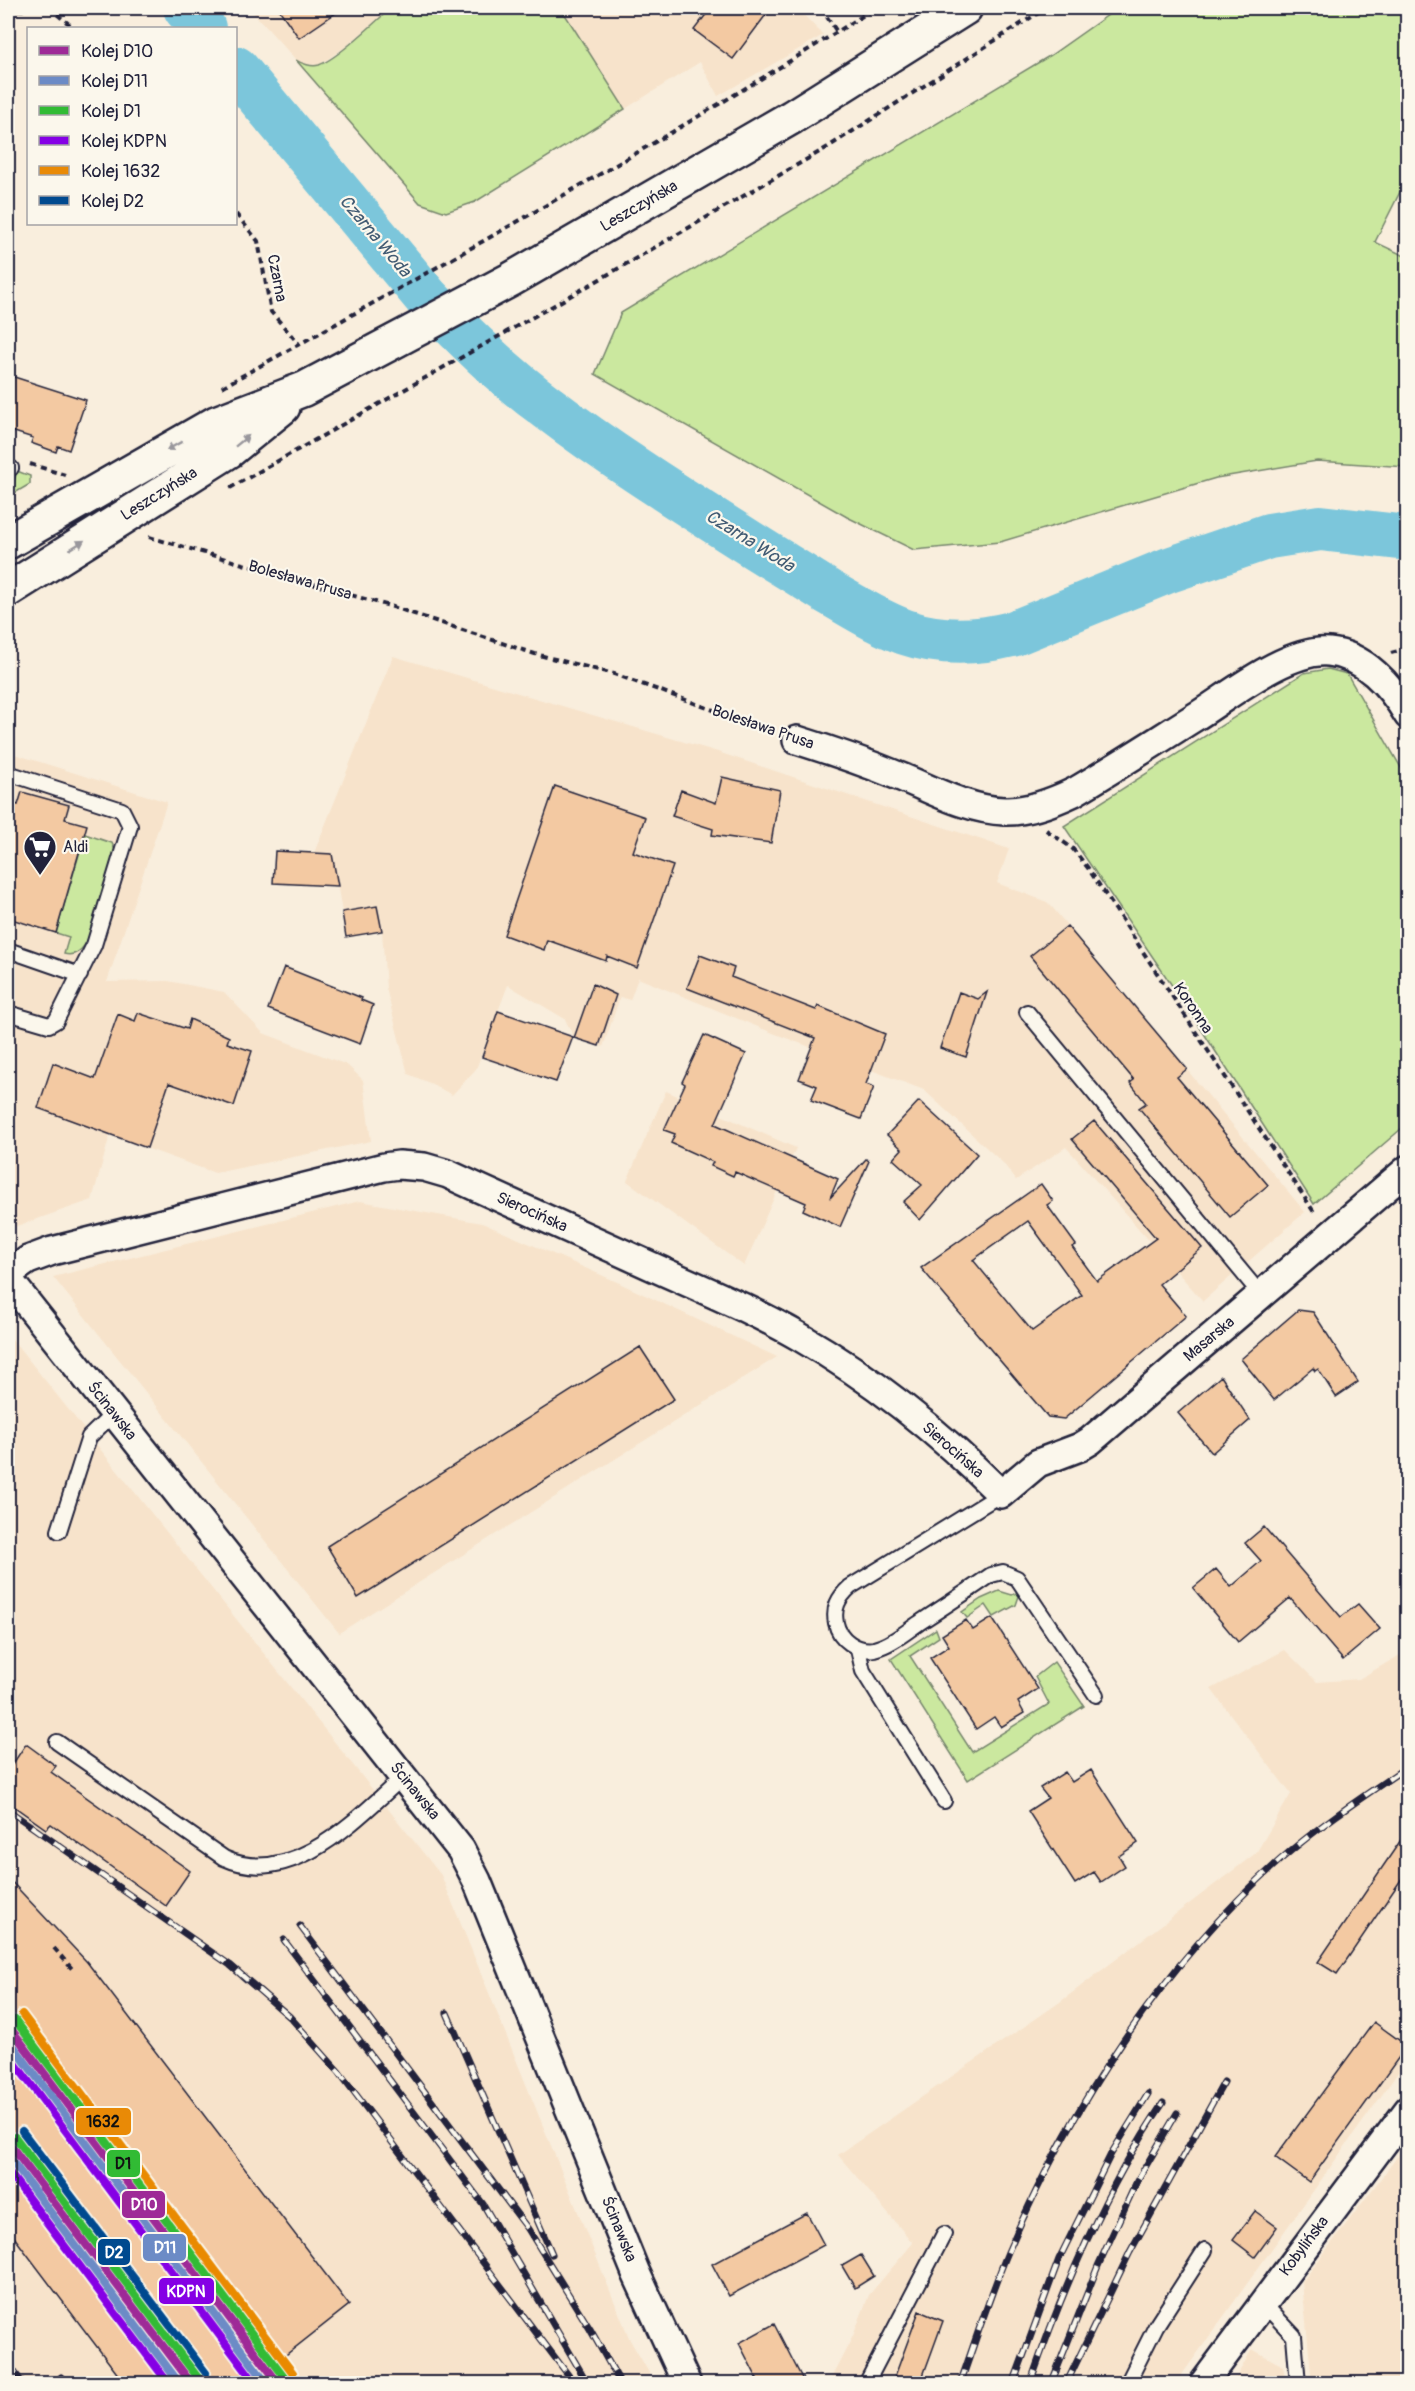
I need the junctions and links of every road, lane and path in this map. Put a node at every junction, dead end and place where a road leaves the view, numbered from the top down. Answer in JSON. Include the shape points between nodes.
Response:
{"nodes":[{"id":1,"x":29,"y":8,"type":"edge"},
{"id":2,"x":49,"y":8,"type":"edge"},
{"id":3,"x":821,"y":8,"type":"edge"},
{"id":4,"x":875,"y":8,"type":"edge"},
{"id":5,"x":965,"y":8,"type":"edge"},
{"id":6,"x":1046,"y":8,"type":"edge"},
{"id":7,"x":8,"y":11,"type":"edge"},
{"id":8,"x":73,"y":27,"type":"edge"},
{"id":9,"x":837,"y":32,"type":"junction"},
{"id":10,"x":237,"y":215,"type":"edge"},
{"id":11,"x":304,"y":390,"type":"junction"},
{"id":12,"x":358,"y":414,"type":"dead end"},
{"id":13,"x":30,"y":464,"type":"dead end"},
{"id":14,"x":65,"y":475,"type":"dead end"},
{"id":15,"x":145,"y":536,"type":"dead end"},
{"id":16,"x":10,"y":540,"type":"edge"},
{"id":17,"x":8,"y":590,"type":"edge"},
{"id":18,"x":1407,"y":715,"type":"edge"},
{"id":19,"x":797,"y":740,"type":"joint"},
{"id":20,"x":8,"y":773,"type":"edge"},
{"id":21,"x":1018,"y":811,"type":"junction"},
{"id":22,"x":8,"y":950,"type":"edge"},
{"id":23,"x":80,"y":975,"type":"junction"},
{"id":24,"x":1027,"y":1012,"type":"dead end"},
{"id":25,"x":8,"y":1013,"type":"edge"},
{"id":26,"x":1407,"y":1169,"type":"edge"},
{"id":27,"x":1330,"y":1236,"type":"junction"},
{"id":28,"x":8,"y":1274,"type":"edge"},
{"id":29,"x":8,"y":1279,"type":"edge"},
{"id":30,"x":1261,"y":1295,"type":"junction"},
{"id":31,"x":114,"y":1413,"type":"junction"},
{"id":32,"x":1001,"y":1494,"type":"junction"},
{"id":33,"x":59,"y":1531,"type":"dead end"},
{"id":34,"x":858,"y":1649,"type":"junction"},
{"id":35,"x":1096,"y":1695,"type":"dead end"},
{"id":36,"x":57,"y":1742,"type":"dead end"},
{"id":37,"x":403,"y":1777,"type":"junction"},
{"id":38,"x":944,"y":1801,"type":"dead end"},
{"id":39,"x":54,"y":1948,"type":"dead end"},
{"id":40,"x":74,"y":1971,"type":"dead end"},
{"id":41,"x":1407,"y":2110,"type":"edge"},
{"id":42,"x":944,"y":2234,"type":"dead end"},
{"id":43,"x":1205,"y":2250,"type":"dead end"},
{"id":44,"x":1262,"y":2302,"type":"junction"},
{"id":45,"x":687,"y":2384,"type":"edge"},
{"id":46,"x":866,"y":2384,"type":"edge"},
{"id":47,"x":1127,"y":2384,"type":"edge"},
{"id":48,"x":1203,"y":2384,"type":"edge"},
{"id":49,"x":1298,"y":2384,"type":"edge"}],
"edges":[{"from":1,"to":7,"type":"path"},
{"from":2,"to":8,"type":"path"},
{"from":3,"to":9,"type":"path"},
{"from":4,"to":9,"type":"path"},
{"from":5,"to":11,"type":"main road","name":"Leszczyńska","via":[[773,128],[510,280]]},
{"from":6,"to":12,"type":"path","via":[[828,147]]},
{"from":9,"to":10,"type":"path","name":"Czarna","via":[[701,115],[299,344],[271,312],[258,241]]},
{"from":11,"to":16,"type":"main road","name":"Leszczyńska","one_way":true,"via":[[216,423]]},
{"from":17,"to":11,"type":"main road","name":"Leszczyńska","one_way":true,"via":[[229,450]]},
{"from":13,"to":14,"type":"path"},
{"from":15,"to":19,"type":"path","name":"Bolesława Prusa","via":[[614,674]]},
{"from":18,"to":21,"type":"street","name":"Bolesława Prusa","via":[[1380,678],[1363,664],[1327,651],[1306,654],[1093,781],[1057,799]]},
{"from":19,"to":21,"type":"street","name":"Bolesława Prusa","via":[[975,806]]},
{"from":20,"to":23,"type":"lane","via":[[122,810],[128,819],[130,833],[94,945]]},
{"from":21,"to":27,"type":"path","name":"Koronna","via":[[1072,848],[1086,866]]},
{"from":22,"to":23,"type":"lane"},
{"from":23,"to":25,"type":"lane","via":[[56,1021],[49,1025]]},
{"from":24,"to":30,"type":"lane"},
{"from":26,"to":27,"type":"street","name":"Masarska"},
{"from":27,"to":30,"type":"street","name":"Masarska"},
{"from":28,"to":32,"type":"street","name":"Sierocińska","via":[[28,1260],[52,1251],[337,1177],[393,1165],[430,1168],[732,1302],[800,1337],[907,1411]]},
{"from":29,"to":31,"type":"street","name":"Ścinawska"},
{"from":30,"to":32,"type":"street","name":"Masarska","via":[[1090,1441],[1038,1463]]},
{"from":31,"to":33,"type":"lane","via":[[89,1437]]},
{"from":31,"to":37,"type":"street","name":"Ścinawska"},
{"from":32,"to":34,"type":"lane","via":[[849,1587],[839,1597],[834,1614],[837,1629]]},
{"from":34,"to":35,"type":"lane","via":[[874,1649],[897,1638],[990,1575],[1003,1572],[1017,1578]]},
{"from":34,"to":38,"type":"lane","via":[[863,1671]]},
{"from":36,"to":37,"type":"lane","via":[[224,1858],[258,1868],[282,1863],[323,1843]]},
{"from":37,"to":45,"type":"street","name":"Ścinawska","via":[[458,1845],[477,1881],[636,2273]]},
{"from":39,"to":40,"type":"path"},
{"from":41,"to":44,"type":"street","name":"Kobylińska"},
{"from":42,"to":46,"type":"lane"},
{"from":43,"to":47,"type":"lane","via":[[1156,2326]]},
{"from":44,"to":48,"type":"street","name":"Kobylińska"},
{"from":44,"to":49,"type":"lane","via":[[1294,2336]]}]}
